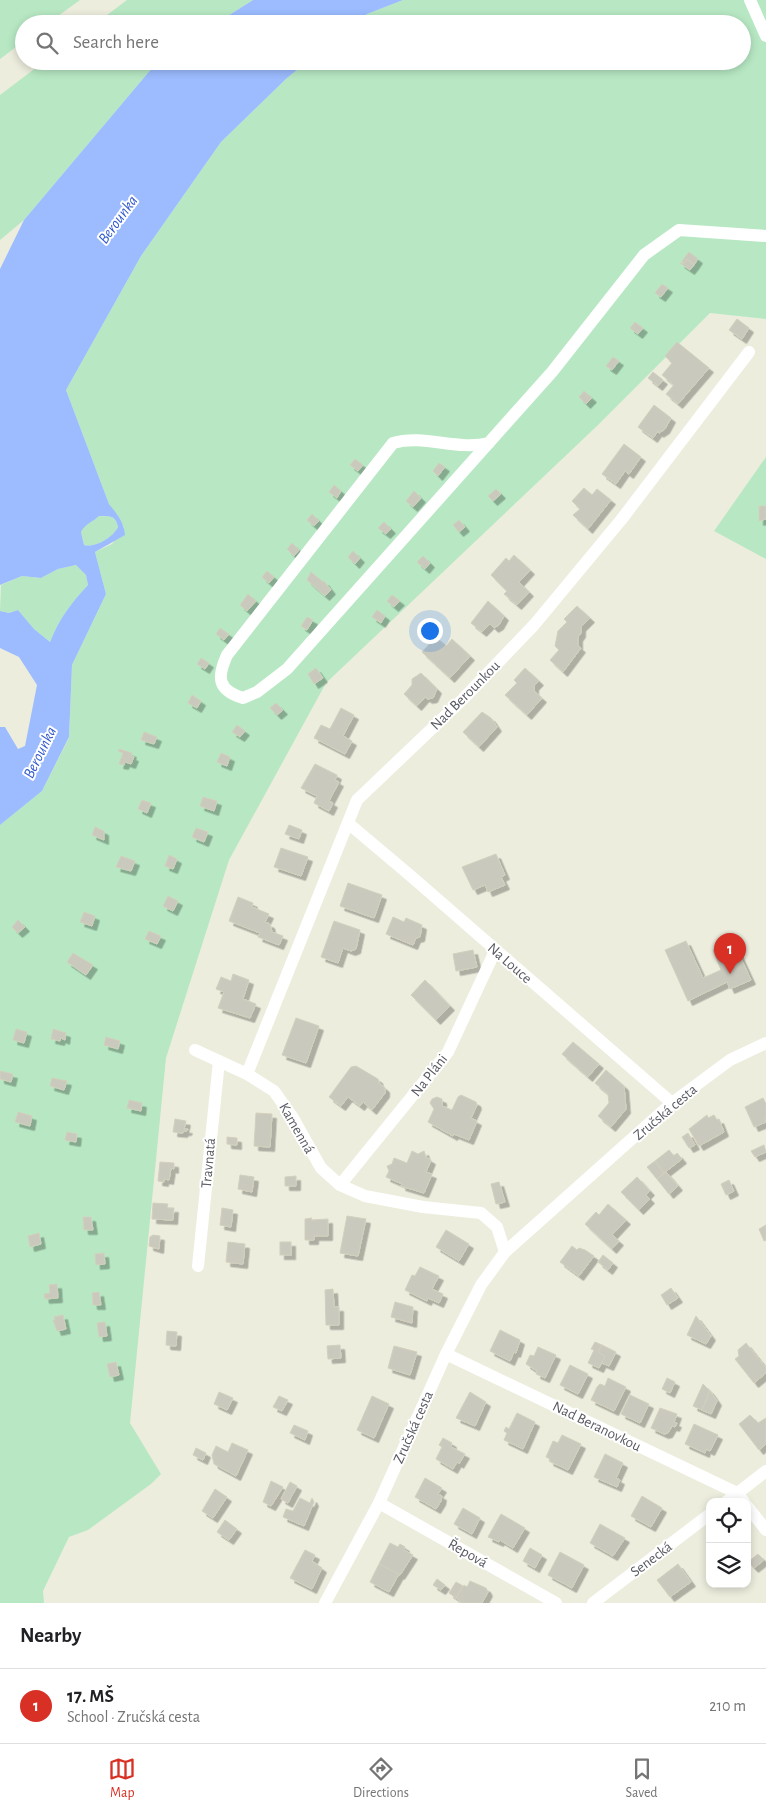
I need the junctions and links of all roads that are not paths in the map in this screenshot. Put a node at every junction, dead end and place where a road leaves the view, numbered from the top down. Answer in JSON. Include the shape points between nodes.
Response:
{"nodes":[{"id":1,"x":750,"y":0,"type":"edge"},
{"id":2,"x":766,"y":36,"type":"edge"},
{"id":3,"x":766,"y":236,"type":"edge"},
{"id":4,"x":749,"y":352,"type":"dead end"},
{"id":5,"x":489,"y":443,"type":"junction"},
{"id":6,"x":348,"y":824,"type":"junction"},
{"id":7,"x":495,"y":951,"type":"junction"},
{"id":8,"x":766,"y":1043,"type":"edge"},
{"id":9,"x":195,"y":1050,"type":"dead end"},
{"id":10,"x":219,"y":1061,"type":"junction"},
{"id":11,"x":247,"y":1074,"type":"junction"},
{"id":12,"x":672,"y":1103,"type":"junction"},
{"id":13,"x":340,"y":1185,"type":"junction"},
{"id":14,"x":504,"y":1252,"type":"junction"},
{"id":15,"x":198,"y":1266,"type":"dead end"},
{"id":16,"x":446,"y":1354,"type":"junction"},
{"id":17,"x":766,"y":1471,"type":"edge"},
{"id":18,"x":741,"y":1497,"type":"edge"},
{"id":19,"x":379,"y":1503,"type":"junction"},
{"id":20,"x":751,"y":1511,"type":"edge"},
{"id":21,"x":706,"y":1517,"type":"edge"},
{"id":22,"x":766,"y":1530,"type":"edge"},
{"id":23,"x":325,"y":1603,"type":"edge"},
{"id":24,"x":556,"y":1603,"type":"edge"},
{"id":25,"x":593,"y":1603,"type":"edge"}],
"edges":[{"from":1,"to":2,"type":"street"},
{"from":3,"to":5,"type":"street","via":[[679,230],[644,256],[552,372]]},
{"from":4,"to":6,"type":"street","name":"Nad Berounkou","via":[[621,520],[534,624],[463,699],[356,800]]},
{"from":5,"to":5,"type":"street","via":[[287,668],[250,695],[243,698],[230,694],[222,684],[219,672],[227,655],[393,443],[406,439],[474,447]]},
{"from":6,"to":7,"type":"street","name":"Na Louce"},
{"from":6,"to":11,"type":"street","name":"Nad Berounkou"},
{"from":7,"to":12,"type":"street","name":"Na Louce"},
{"from":7,"to":13,"type":"street","name":"Na Pláni","via":[[448,1052]]},
{"from":8,"to":12,"type":"street","name":"Zručská cesta","via":[[730,1060]]},
{"from":9,"to":10,"type":"street","name":"Kamenná"},
{"from":10,"to":11,"type":"street","name":"Kamenná"},
{"from":10,"to":15,"type":"street","name":"Travnatá"},
{"from":11,"to":13,"type":"street","name":"Kamenná","via":[[274,1091],[321,1168]]},
{"from":12,"to":14,"type":"street","name":"Zručská cesta"},
{"from":13,"to":14,"type":"street","via":[[365,1196],[481,1213],[497,1227]]},
{"from":14,"to":16,"type":"street","name":"Zručská cesta","via":[[481,1285]]},
{"from":16,"to":18,"type":"street","name":"Nad Beranovkou"},
{"from":16,"to":19,"type":"street","name":"Zručská cesta"},
{"from":17,"to":18,"type":"street"},
{"from":19,"to":23,"type":"street","name":"Zručská cesta"},
{"from":19,"to":24,"type":"street","name":"Řepová"},
{"from":20,"to":22,"type":"street"},
{"from":21,"to":25,"type":"street","name":"Senecká"}]}
